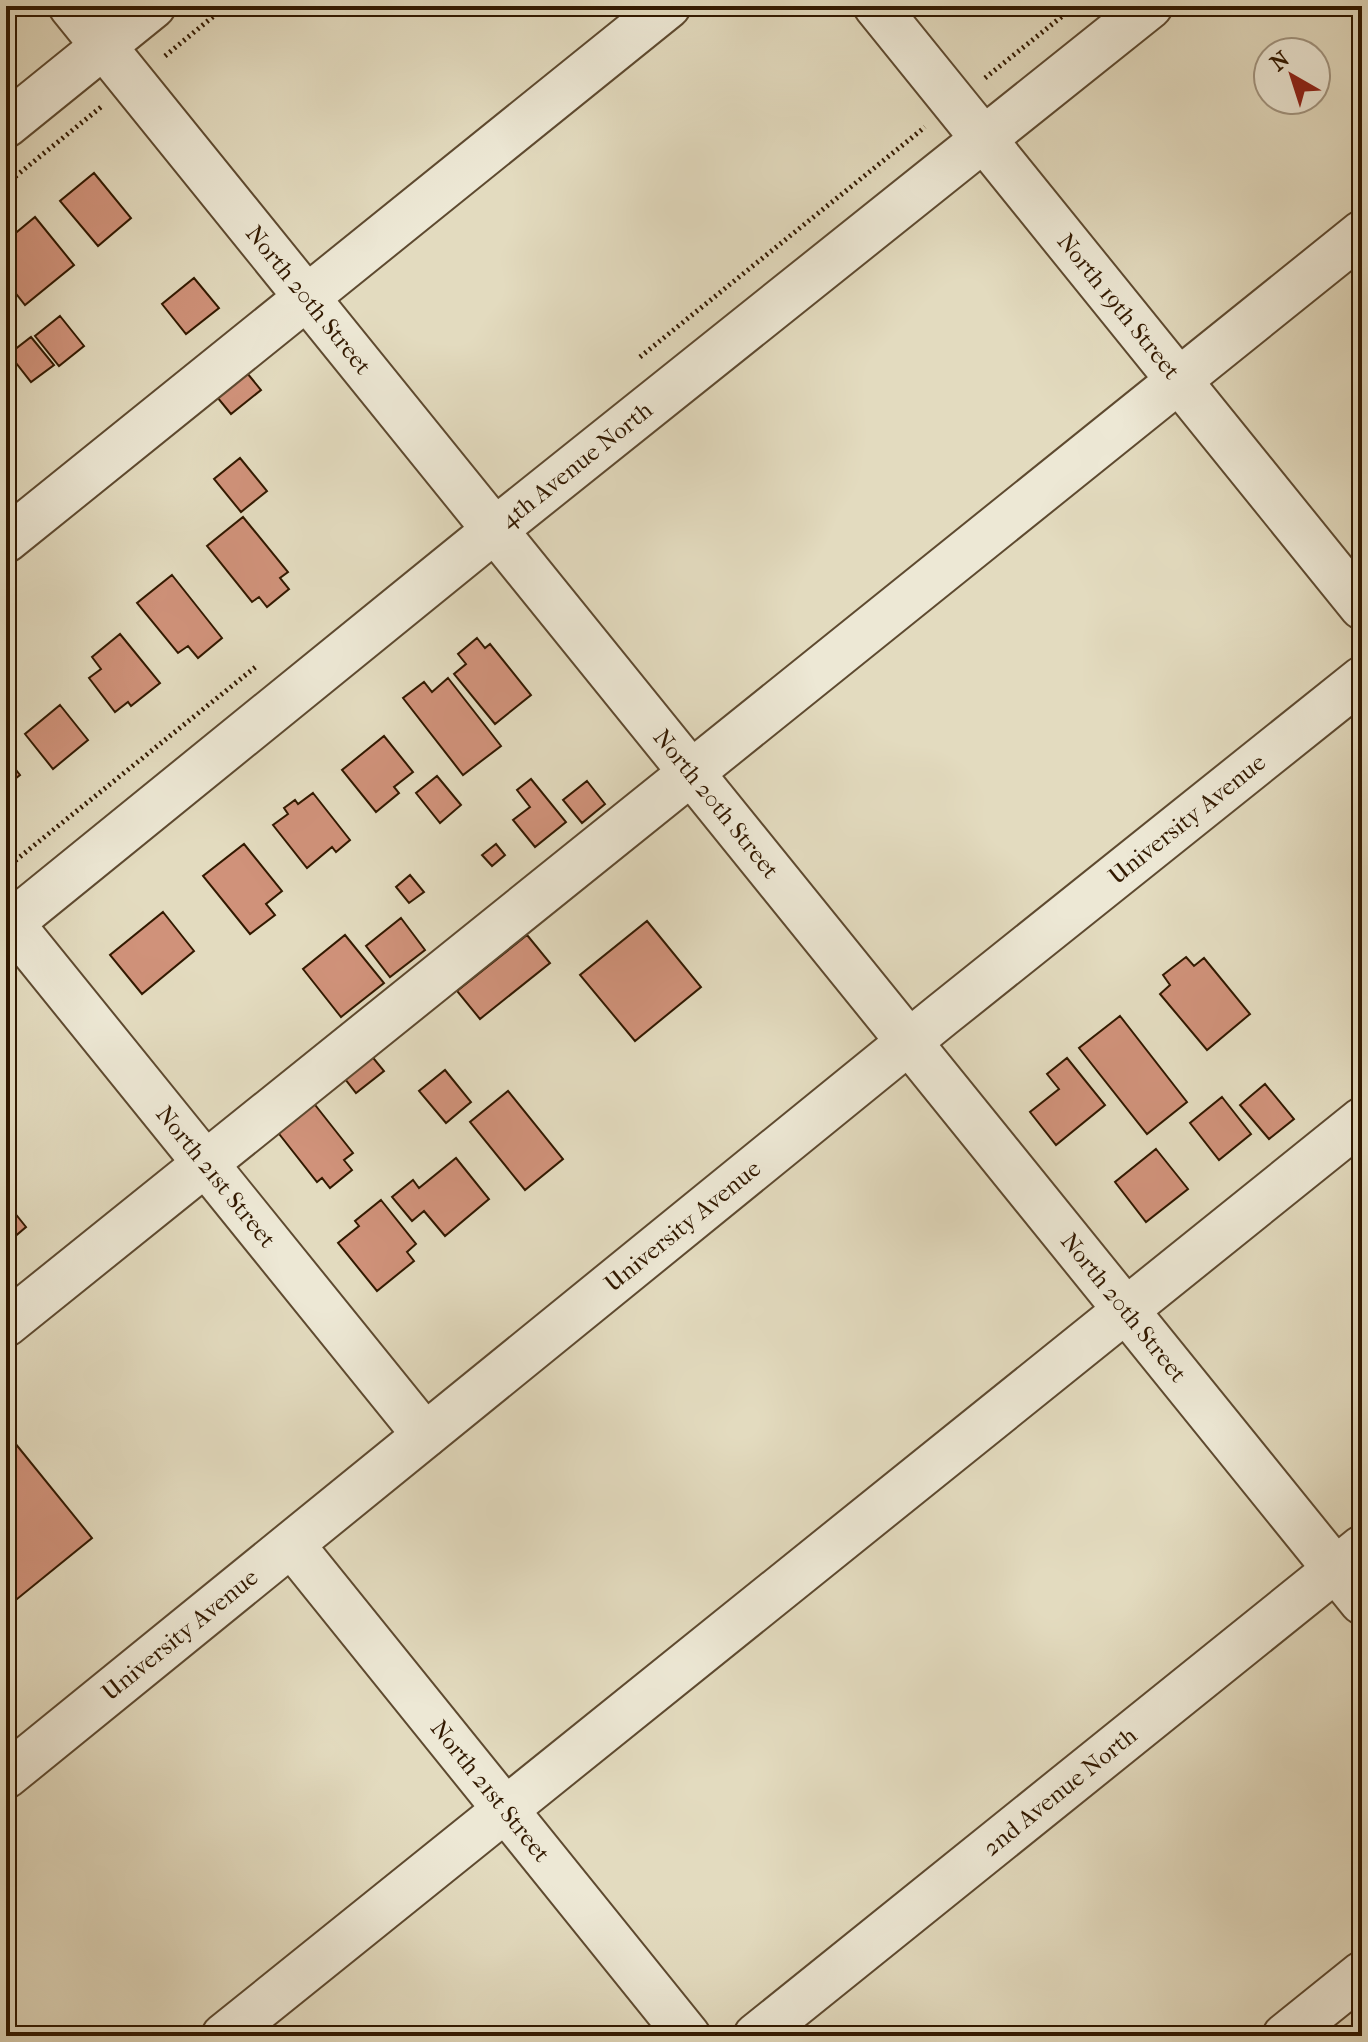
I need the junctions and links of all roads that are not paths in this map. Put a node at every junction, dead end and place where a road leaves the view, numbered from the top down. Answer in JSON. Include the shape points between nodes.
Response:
{"nodes":[{"id":1,"x":71,"y":6,"type":"edge"},
{"id":2,"x":153,"y":6,"type":"edge"},
{"id":3,"x":668,"y":6,"type":"edge"},
{"id":4,"x":876,"y":6,"type":"edge"},
{"id":5,"x":1150,"y":6,"type":"edge"},
{"id":6,"x":103,"y":46,"type":"junction"},
{"id":7,"x":6,"y":125,"type":"edge"},
{"id":8,"x":985,"y":140,"type":"junction"},
{"id":9,"x":1362,"y":233,"type":"edge"},
{"id":10,"x":307,"y":297,"type":"junction"},
{"id":11,"x":1179,"y":380,"type":"junction"},
{"id":12,"x":496,"y":529,"type":"junction"},
{"id":13,"x":6,"y":540,"type":"edge"},
{"id":14,"x":1362,"y":607,"type":"edge"},
{"id":15,"x":1362,"y":679,"type":"edge"},
{"id":16,"x":692,"y":772,"type":"junction"},
{"id":17,"x":8,"y":923,"type":"edge"},
{"id":18,"x":910,"y":1041,"type":"junction"},
{"id":19,"x":1362,"y":1120,"type":"edge"},
{"id":20,"x":205,"y":1163,"type":"junction"},
{"id":21,"x":1127,"y":1310,"type":"junction"},
{"id":22,"x":6,"y":1324,"type":"edge"},
{"id":23,"x":425,"y":1435,"type":"junction"},
{"id":24,"x":292,"y":1545,"type":"junction"},
{"id":25,"x":1353,"y":1573,"type":"edge"},
{"id":26,"x":6,"y":1776,"type":"edge"},
{"id":27,"x":505,"y":1810,"type":"junction"},
{"id":28,"x":1362,"y":1974,"type":"edge"},
{"id":29,"x":224,"y":2036,"type":"edge"},
{"id":30,"x":688,"y":2036,"type":"edge"},
{"id":31,"x":756,"y":2036,"type":"edge"},
{"id":32,"x":1285,"y":2036,"type":"edge"}],
"edges":[{"from":1,"to":6,"type":"street","name":"North 20th Street"},
{"from":2,"to":6,"type":"street"},
{"from":3,"to":10,"type":"street"},
{"from":4,"to":8,"type":"street","name":"North 19th Street"},
{"from":5,"to":8,"type":"street","name":"4th Avenue North"},
{"from":6,"to":7,"type":"street"},
{"from":6,"to":10,"type":"street","name":"North 20th Street"},
{"from":8,"to":11,"type":"street","name":"North 19th Street"},
{"from":8,"to":12,"type":"street","name":"4th Avenue North"},
{"from":9,"to":11,"type":"street"},
{"from":10,"to":12,"type":"street","name":"North 20th Street"},
{"from":10,"to":13,"type":"street"},
{"from":11,"to":14,"type":"street","name":"North 19th Street"},
{"from":11,"to":16,"type":"street"},
{"from":12,"to":16,"type":"street","name":"North 20th Street"},
{"from":12,"to":17,"type":"street","name":"4th Avenue North"},
{"from":15,"to":18,"type":"street","name":"University Avenue"},
{"from":16,"to":18,"type":"street","name":"North 20th Street"},
{"from":16,"to":20,"type":"street"},
{"from":17,"to":20,"type":"street","name":"North 21st Street"},
{"from":18,"to":21,"type":"street","name":"North 20th Street"},
{"from":18,"to":23,"type":"street","name":"University Avenue"},
{"from":19,"to":21,"type":"street"},
{"from":20,"to":22,"type":"street"},
{"from":20,"to":23,"type":"street","name":"North 21st Street"},
{"from":21,"to":25,"type":"street","name":"North 20th Street"},
{"from":21,"to":27,"type":"street"},
{"from":23,"to":24,"type":"street","name":"University Avenue"},
{"from":24,"to":26,"type":"street","name":"University Avenue"},
{"from":24,"to":27,"type":"street","name":"North 21st Street"},
{"from":25,"to":31,"type":"street","name":"2nd Avenue North"},
{"from":27,"to":29,"type":"street"},
{"from":27,"to":30,"type":"street","name":"North 21st Street"},
{"from":28,"to":32,"type":"street"}]}
